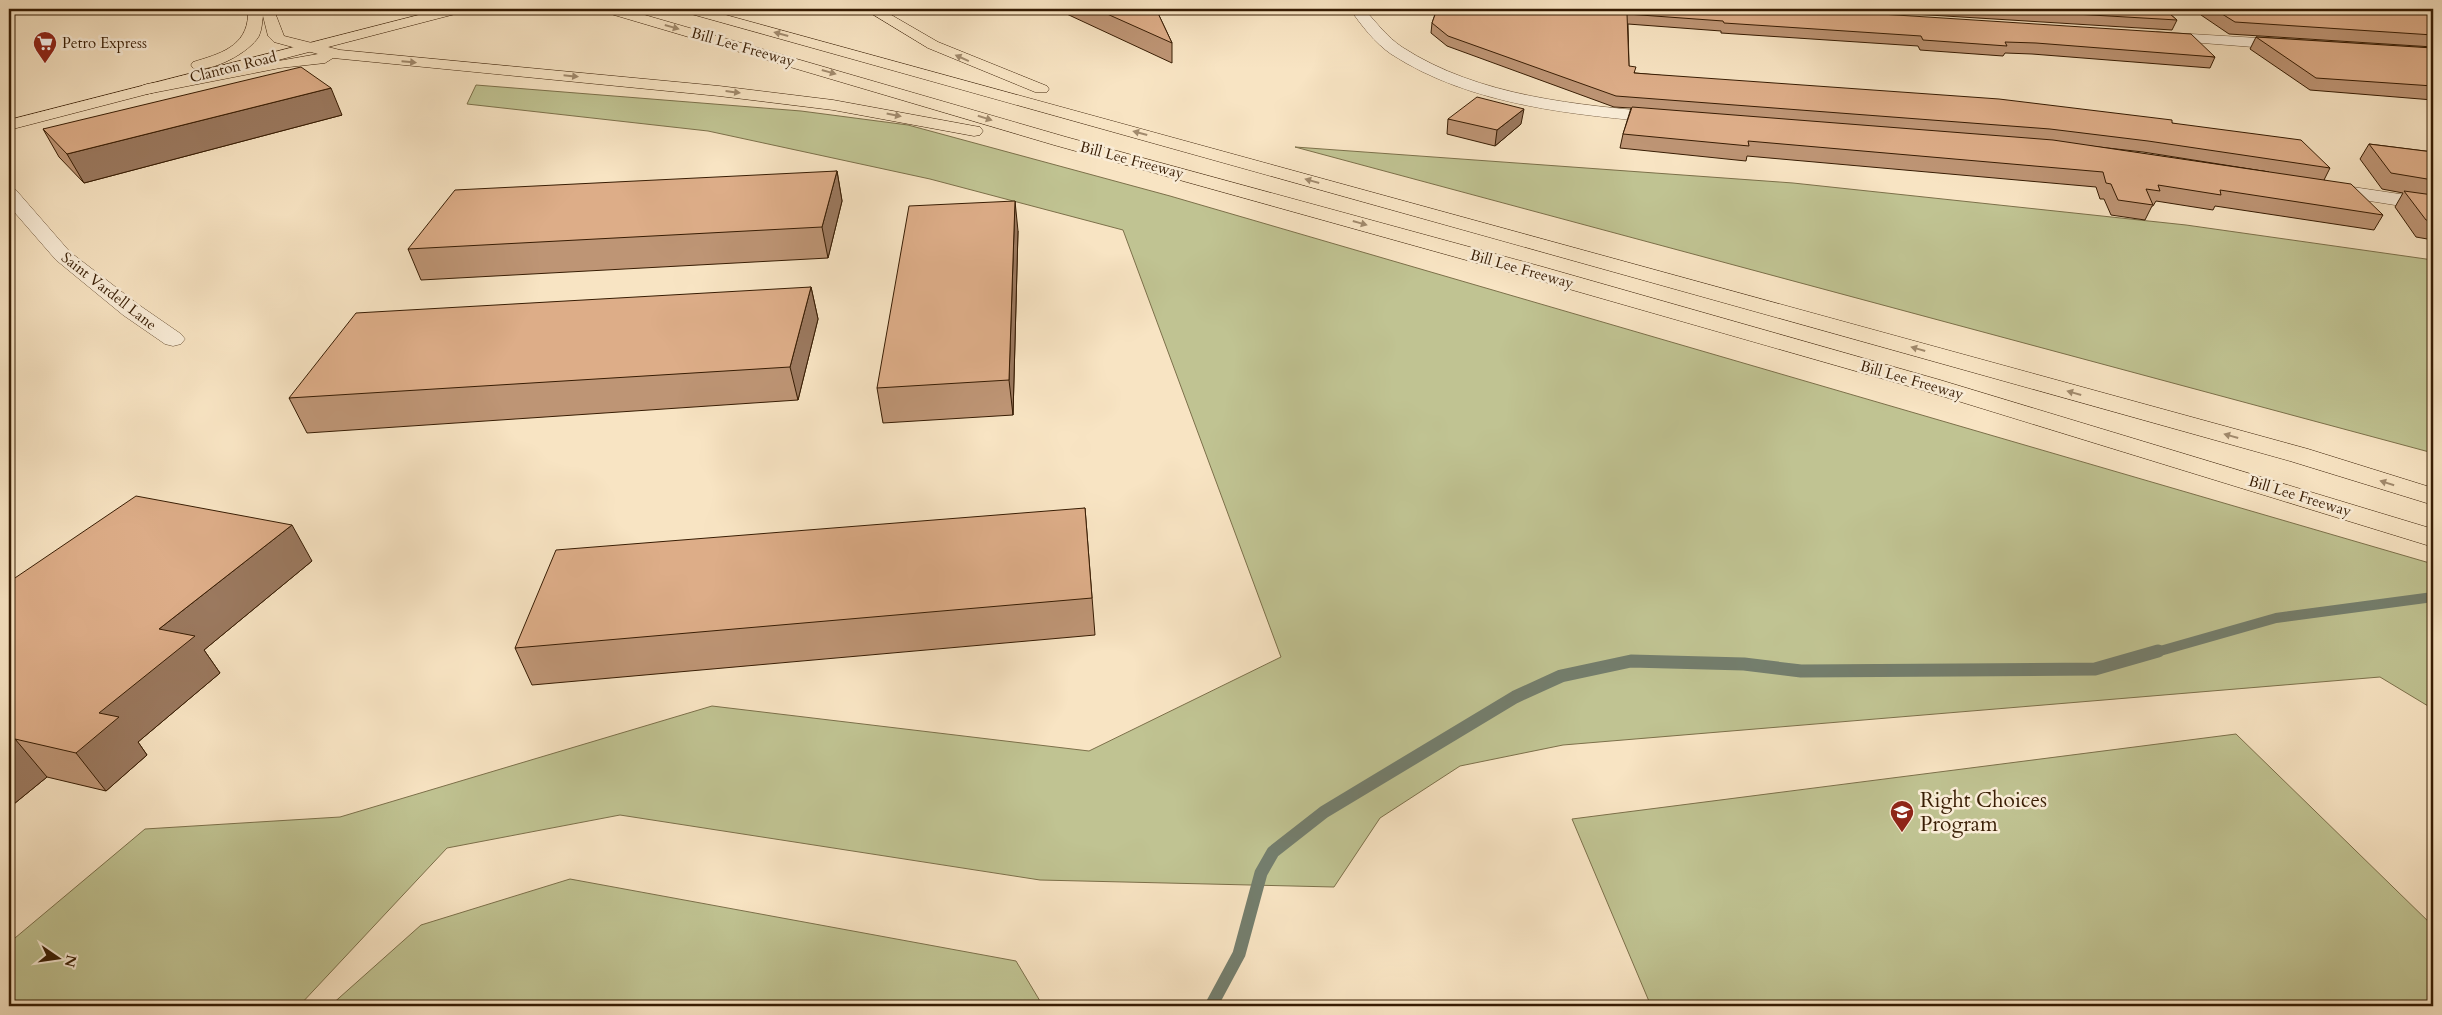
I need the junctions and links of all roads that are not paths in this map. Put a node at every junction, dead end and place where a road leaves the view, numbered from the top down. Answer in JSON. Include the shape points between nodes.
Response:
{"nodes":[{"id":1,"x":262,"y":9,"type":"edge"},
{"id":2,"x":420,"y":9,"type":"edge"},
{"id":3,"x":458,"y":9,"type":"edge"},
{"id":4,"x":609,"y":9,"type":"edge"},
{"id":5,"x":690,"y":9,"type":"edge"},
{"id":6,"x":871,"y":9,"type":"edge"},
{"id":7,"x":1357,"y":9,"type":"edge"},
{"id":8,"x":2145,"y":35,"type":"edge"},
{"id":9,"x":288,"y":42,"type":"junction"},
{"id":10,"x":2304,"y":46,"type":"edge"},
{"id":11,"x":309,"y":48,"type":"junction"},
{"id":12,"x":361,"y":58,"type":"junction"},
{"id":13,"x":199,"y":65,"type":"junction"},
{"id":14,"x":147,"y":90,"type":"junction"},
{"id":15,"x":9,"y":114,"type":"edge"},
{"id":16,"x":1685,"y":119,"type":"edge"},
{"id":17,"x":9,"y":125,"type":"edge"},
{"id":18,"x":1237,"y":160,"type":"junction"},
{"id":19,"x":2309,"y":187,"type":"edge"},
{"id":20,"x":9,"y":194,"type":"edge"},
{"id":21,"x":2433,"y":205,"type":"edge"},
{"id":22,"x":1324,"y":213,"type":"junction"},
{"id":23,"x":173,"y":339,"type":"dead end"},
{"id":24,"x":2433,"y":497,"type":"edge"},
{"id":25,"x":2433,"y":538,"type":"edge"}],
"edges":[{"from":1,"to":9,"type":"main road","via":[[270,13],[277,38]]},
{"from":1,"to":13,"type":"main road","via":[[255,15],[253,33],[242,46]]},
{"from":2,"to":9,"type":"main road","name":"Clanton Road"},
{"from":3,"to":11,"type":"main road","name":"Clanton Road"},
{"from":4,"to":22,"type":"main road","name":"Bill Lee Freeway","one_way":true,"via":[[1060,141]]},
{"from":18,"to":5,"type":"main road","name":"Bill Lee Freeway","one_way":true},
{"from":18,"to":6,"type":"main road","one_way":true,"via":[[1149,122],[1083,104],[979,65],[933,45]]},
{"from":7,"to":16,"type":"street","via":[[1395,49],[1428,68],[1458,79],[1551,104]]},
{"from":8,"to":10,"type":"street"},
{"from":9,"to":11,"type":"main road"},
{"from":9,"to":13,"type":"main road","name":"Clanton Road"},
{"from":11,"to":12,"type":"main road"},
{"from":11,"to":14,"type":"main road","name":"Clanton Road"},
{"from":12,"to":14,"type":"main road","via":[[293,62]]},
{"from":12,"to":22,"type":"main road","one_way":true,"via":[[719,90],[833,105],[962,128],[1118,168]]},
{"from":13,"to":15,"type":"main road","name":"Clanton Road"},
{"from":14,"to":17,"type":"main road","name":"Clanton Road"},
{"from":24,"to":18,"type":"main road","name":"Bill Lee Freeway","one_way":true,"via":[[2299,455]]},
{"from":19,"to":21,"type":"street"},
{"from":20,"to":23,"type":"street","name":"Saint Vardell Lane","via":[[63,256]]},
{"from":22,"to":25,"type":"main road","name":"Bill Lee Freeway","one_way":true,"via":[[1931,385]]}]}
